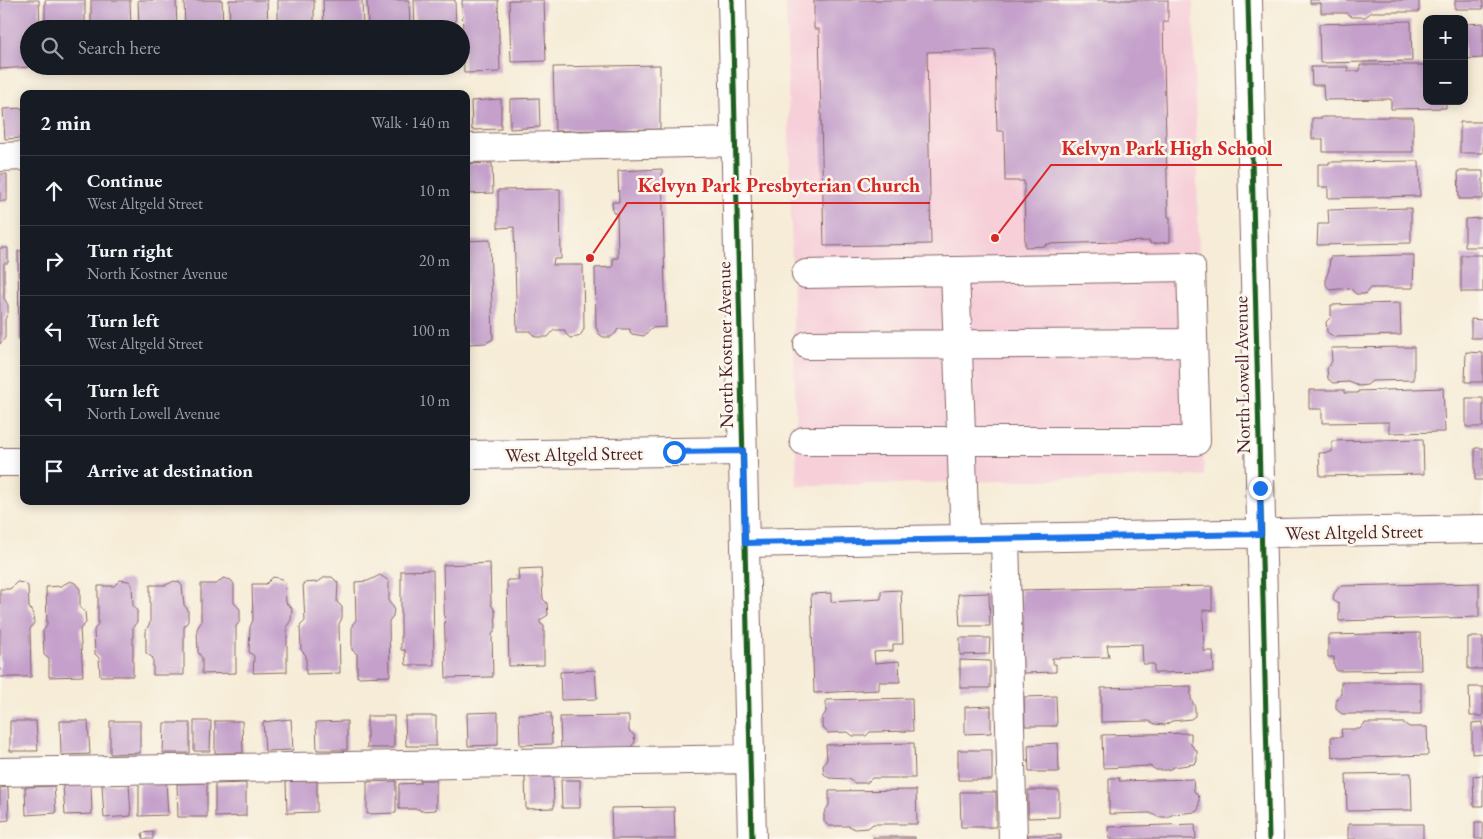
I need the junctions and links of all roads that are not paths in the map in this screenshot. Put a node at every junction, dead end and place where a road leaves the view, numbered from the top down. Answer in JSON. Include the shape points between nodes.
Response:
{"nodes":[{"id":1,"x":732,"y":0,"type":"edge"},
{"id":2,"x":1248,"y":0,"type":"edge"},
{"id":3,"x":736,"y":142,"type":"junction"},
{"id":4,"x":470,"y":148,"type":"edge"},
{"id":5,"x":20,"y":156,"type":"edge"},
{"id":6,"x":0,"y":157,"type":"edge"},
{"id":7,"x":955,"y":270,"type":"junction"},
{"id":8,"x":806,"y":274,"type":"dead end"},
{"id":9,"x":1193,"y":343,"type":"junction"},
{"id":10,"x":958,"y":344,"type":"junction"},
{"id":11,"x":808,"y":345,"type":"dead end"},
{"id":12,"x":961,"y":440,"type":"junction"},
{"id":13,"x":804,"y":441,"type":"dead end"},
{"id":14,"x":743,"y":451,"type":"junction"},
{"id":15,"x":470,"y":455,"type":"edge"},
{"id":16,"x":0,"y":462,"type":"edge"},
{"id":17,"x":20,"y":462,"type":"edge"},
{"id":18,"x":1483,"y":530,"type":"edge"},
{"id":19,"x":1261,"y":534,"type":"junction"},
{"id":20,"x":965,"y":539,"type":"junction"},
{"id":21,"x":1004,"y":539,"type":"junction"},
{"id":22,"x":745,"y":543,"type":"junction"},
{"id":23,"x":750,"y":759,"type":"junction"},
{"id":24,"x":0,"y":772,"type":"edge"},
{"id":25,"x":752,"y":839,"type":"edge"},
{"id":26,"x":1013,"y":839,"type":"edge"},
{"id":27,"x":1269,"y":839,"type":"edge"}],
"edges":[{"from":1,"to":3,"type":"street","name":"North Kostner Avenue"},
{"from":2,"to":19,"type":"street","name":"North Lowell Avenue"},
{"from":3,"to":4,"type":"street"},
{"from":3,"to":14,"type":"street","name":"North Kostner Avenue"},
{"from":5,"to":6,"type":"street"},
{"from":7,"to":8,"type":"street"},
{"from":7,"to":9,"type":"street","via":[[1192,267]]},
{"from":7,"to":10,"type":"street"},
{"from":9,"to":10,"type":"street"},
{"from":9,"to":12,"type":"street","via":[[1196,441]]},
{"from":10,"to":11,"type":"street"},
{"from":10,"to":12,"type":"street"},
{"from":12,"to":13,"type":"street"},
{"from":12,"to":20,"type":"street"},
{"from":14,"to":15,"type":"street","name":"West Altgeld Street"},
{"from":14,"to":22,"type":"street","name":"North Kostner Avenue"},
{"from":16,"to":17,"type":"street"},
{"from":18,"to":19,"type":"street","name":"West Altgeld Street"},
{"from":19,"to":21,"type":"street","name":"West Altgeld Street"},
{"from":19,"to":27,"type":"street","name":"North Lowell Avenue"},
{"from":20,"to":21,"type":"street","name":"West Altgeld Street"},
{"from":20,"to":22,"type":"street","name":"West Altgeld Street"},
{"from":21,"to":26,"type":"street"},
{"from":22,"to":23,"type":"street","name":"North Kostner Avenue"},
{"from":23,"to":24,"type":"street"},
{"from":23,"to":25,"type":"street","name":"North Kostner Avenue"}]}
